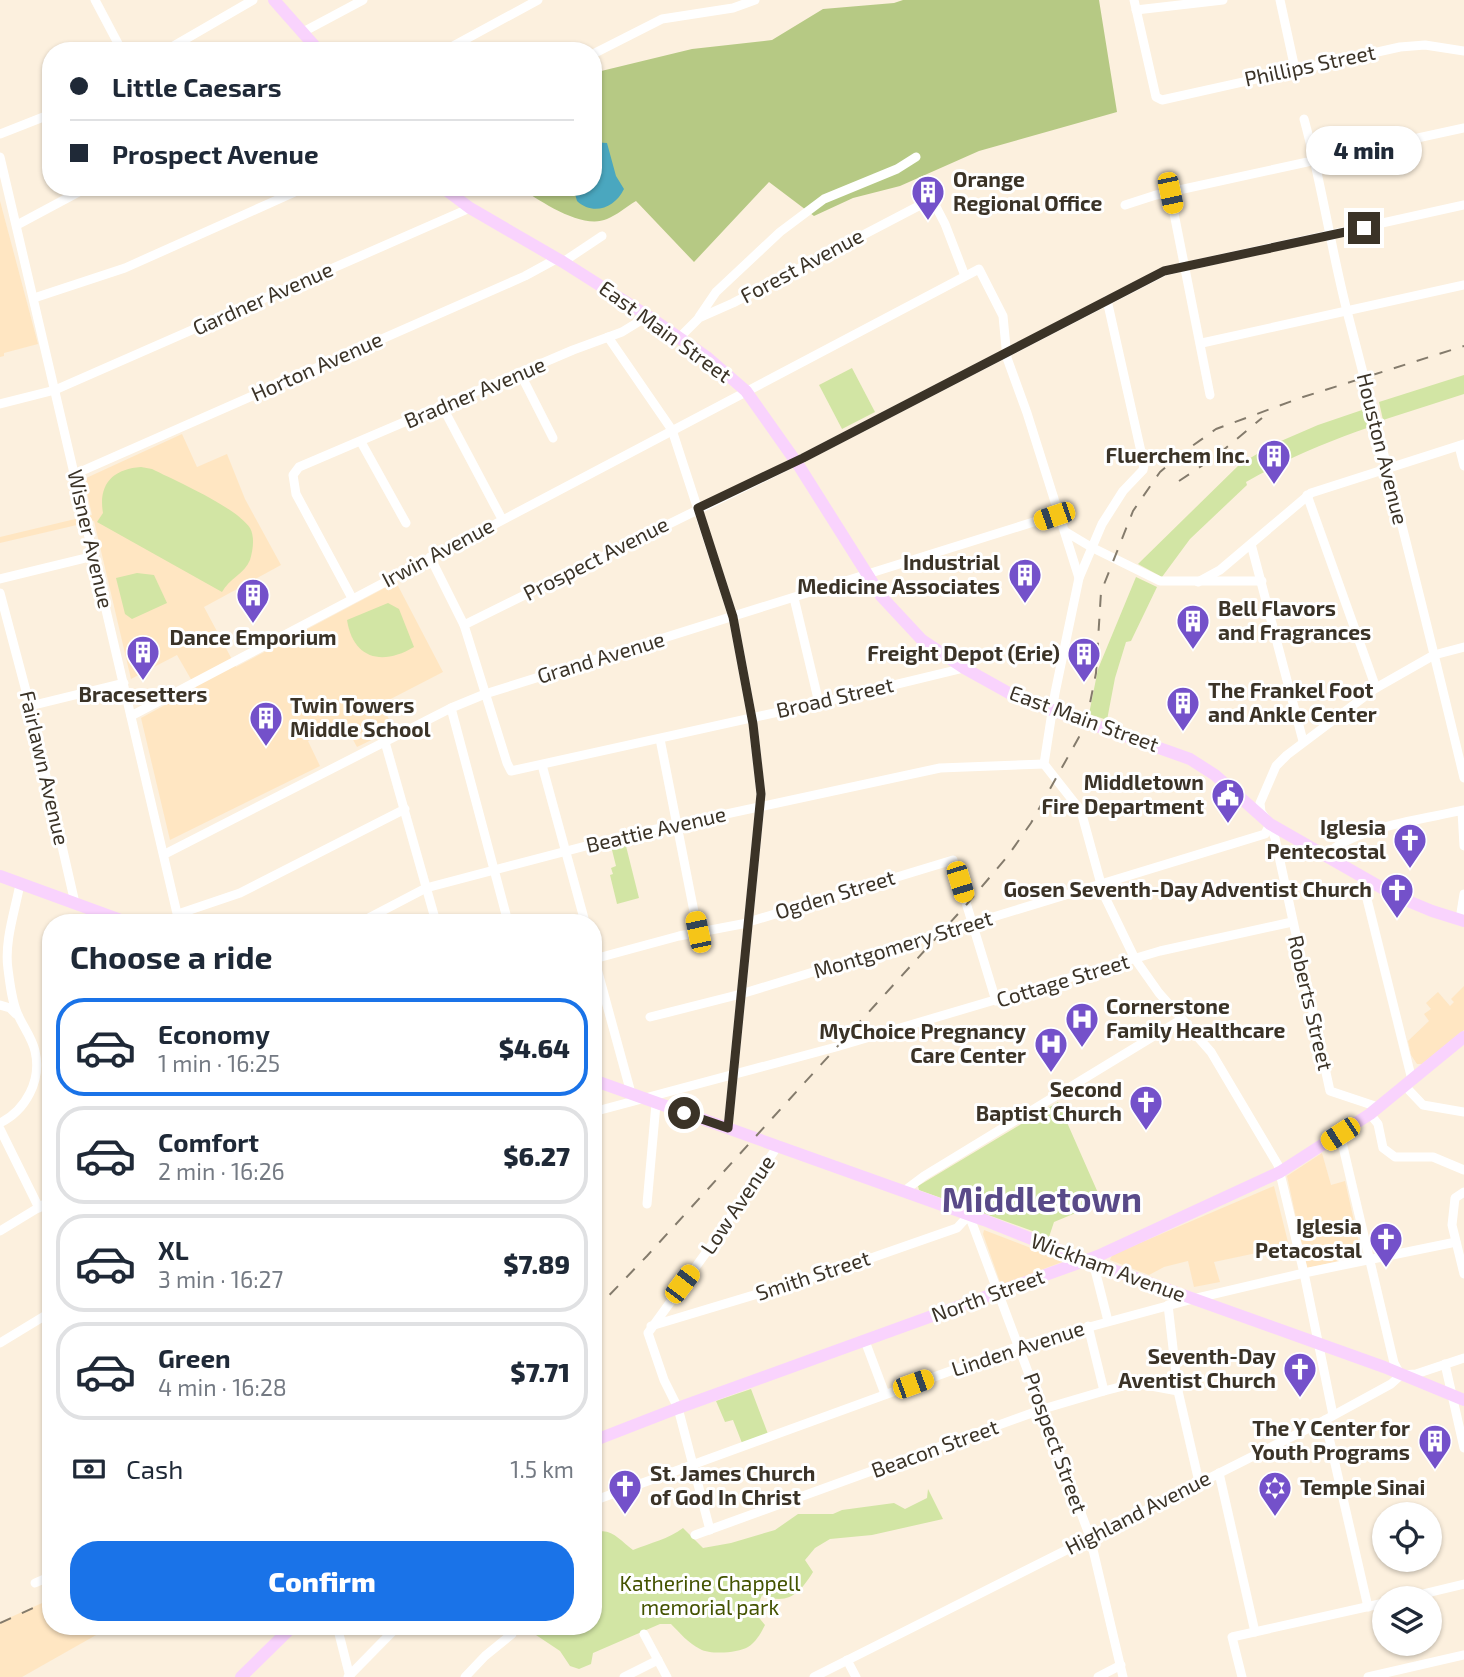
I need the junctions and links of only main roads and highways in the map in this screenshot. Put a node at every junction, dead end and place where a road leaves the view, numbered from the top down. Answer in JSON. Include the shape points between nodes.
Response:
{"nodes":[{"id":1,"x":274,"y":0,"type":"edge"},
{"id":2,"x":311,"y":42,"type":"edge"},
{"id":3,"x":454,"y":196,"type":"edge"},
{"id":4,"x":0,"y":876,"type":"edge"},
{"id":5,"x":105,"y":914,"type":"edge"},
{"id":6,"x":1462,"y":920,"type":"edge"},
{"id":7,"x":1464,"y":1037,"type":"edge"},
{"id":8,"x":602,"y":1083,"type":"edge"},
{"id":9,"x":1089,"y":1261,"type":"junction"},
{"id":10,"x":1464,"y":1399,"type":"edge"},
{"id":11,"x":602,"y":1438,"type":"edge"},
{"id":12,"x":284,"y":1635,"type":"edge"},
{"id":13,"x":241,"y":1677,"type":"edge"}],
"edges":[{"from":1,"to":2,"type":"main road"},
{"from":3,"to":6,"type":"main road","name":"East Main Street","via":[[680,337],[746,391],[796,461],[866,575],[922,640],[1018,698],[1190,759],[1270,824],[1396,896]]},
{"from":4,"to":5,"type":"main road"},
{"from":7,"to":9,"type":"main road","name":"North Street","via":[[1374,1110],[1280,1172]]},
{"from":8,"to":9,"type":"main road","name":"Wickham Avenue"},
{"from":9,"to":10,"type":"main road","name":"Wickham Avenue"},
{"from":9,"to":11,"type":"main road","name":"North Street"},
{"from":12,"to":13,"type":"main road"}]}
